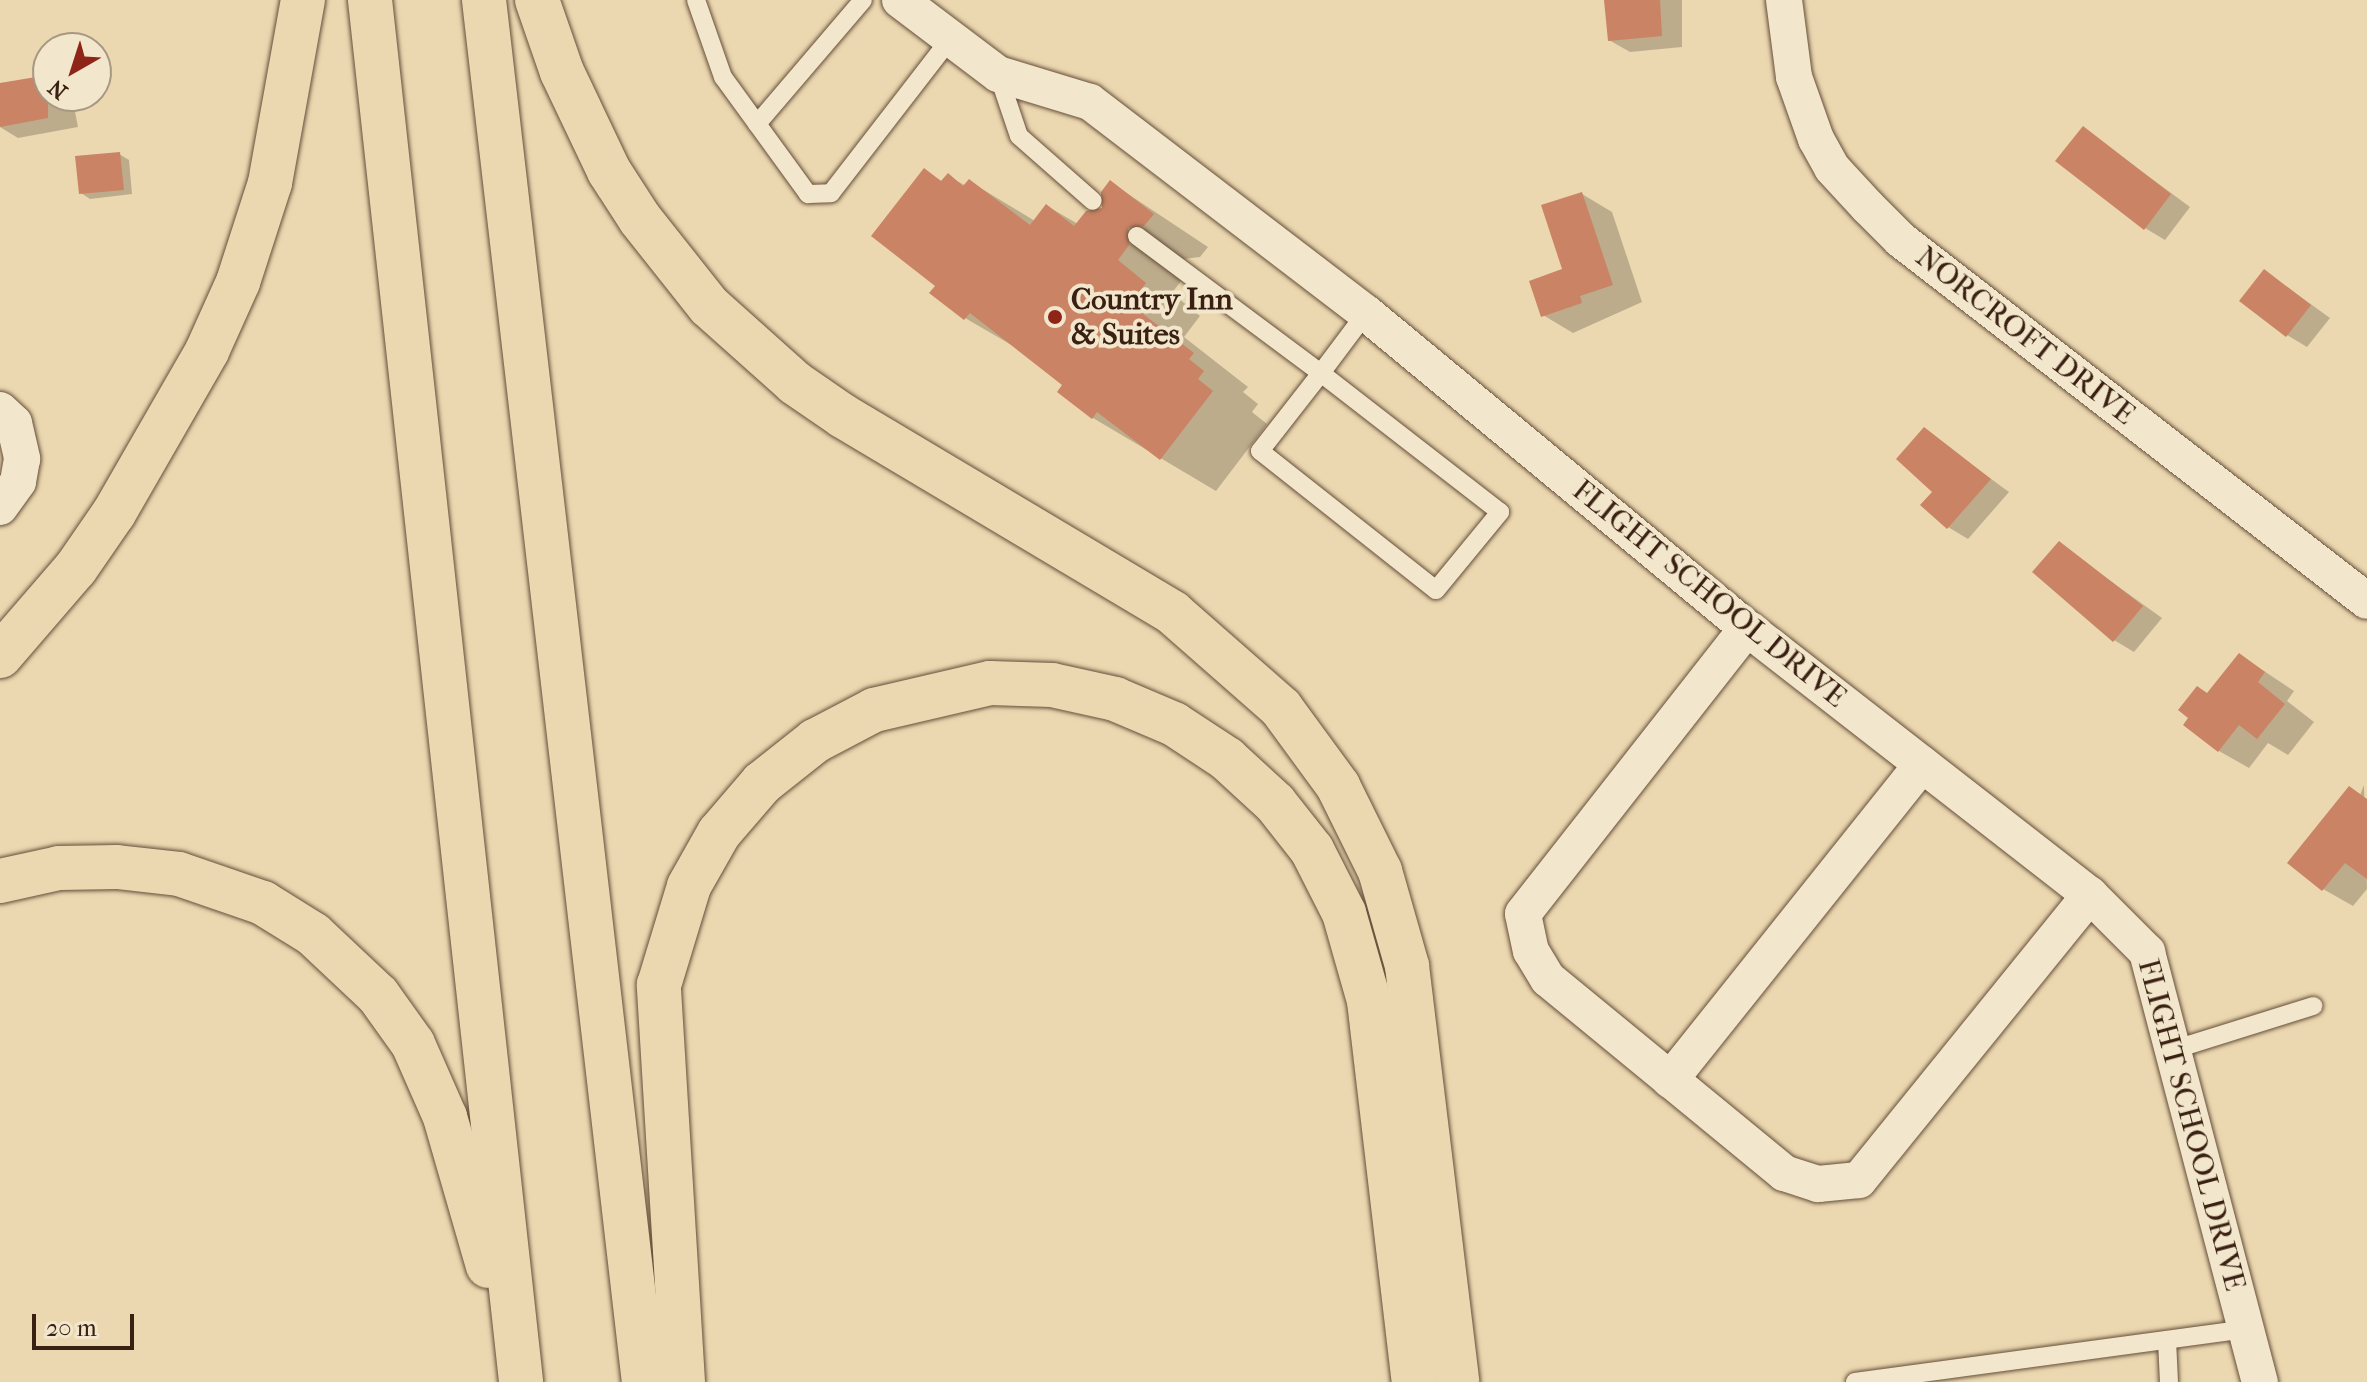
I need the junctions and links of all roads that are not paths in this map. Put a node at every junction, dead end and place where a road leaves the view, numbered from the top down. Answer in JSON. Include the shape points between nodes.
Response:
{"nodes":[{"id":1,"x":303,"y":0,"type":"edge"},
{"id":2,"x":370,"y":0,"type":"edge"},
{"id":3,"x":484,"y":0,"type":"edge"},
{"id":4,"x":537,"y":0,"type":"edge"},
{"id":5,"x":696,"y":0,"type":"edge"},
{"id":6,"x":863,"y":0,"type":"edge"},
{"id":7,"x":900,"y":0,"type":"edge"},
{"id":8,"x":1784,"y":0,"type":"edge"},
{"id":9,"x":951,"y":38,"type":"junction"},
{"id":10,"x":998,"y":74,"type":"junction"},
{"id":11,"x":757,"y":124,"type":"junction"},
{"id":12,"x":1093,"y":201,"type":"dead end"},
{"id":13,"x":1137,"y":236,"type":"dead end"},
{"id":14,"x":1366,"y":313,"type":"junction"},
{"id":15,"x":1321,"y":373,"type":"junction"},
{"id":16,"x":7,"y":416,"type":"edge"},
{"id":17,"x":0,"y":507,"type":"edge"},
{"id":18,"x":2367,"y":601,"type":"edge"},
{"id":19,"x":1747,"y":628,"type":"junction"},
{"id":20,"x":0,"y":656,"type":"edge"},
{"id":21,"x":1922,"y":764,"type":"junction"},
{"id":22,"x":0,"y":881,"type":"edge"},
{"id":23,"x":2090,"y":895,"type":"junction"},
{"id":24,"x":2313,"y":1006,"type":"dead end"},
{"id":25,"x":2176,"y":1049,"type":"junction"},
{"id":26,"x":1670,"y":1080,"type":"junction"},
{"id":27,"x":2247,"y":1329,"type":"junction"},
{"id":28,"x":2167,"y":1340,"type":"junction"},
{"id":29,"x":521,"y":1379,"type":"edge"},
{"id":30,"x":644,"y":1382,"type":"edge"},
{"id":31,"x":683,"y":1382,"type":"edge"},
{"id":32,"x":1414,"y":1382,"type":"edge"},
{"id":33,"x":1457,"y":1382,"type":"edge"},
{"id":34,"x":1855,"y":1382,"type":"edge"},
{"id":35,"x":2169,"y":1382,"type":"edge"},
{"id":36,"x":2260,"y":1382,"type":"edge"}],
"edges":[{"from":1,"to":20,"type":"highway","via":[[270,183],[212,341],[178,410],[114,513],[76,568]]},
{"from":2,"to":29,"type":"highway"},
{"from":3,"to":30,"type":"highway"},
{"from":4,"to":33,"type":"highway","via":[[562,72],[609,171],[709,306],[783,374],[843,416],[1173,613],[1281,708],[1338,786],[1380,871],[1407,966]]},
{"from":5,"to":11,"type":"lane","via":[[723,77]]},
{"from":6,"to":11,"type":"lane"},
{"from":7,"to":9,"type":"street","name":"FLIGHT SCHOOL DRIVE"},
{"from":8,"to":18,"type":"street","name":"NORCROFT DRIVE","via":[[1794,77],[1816,139],[1832,168],[1868,207],[1901,240]]},
{"from":9,"to":10,"type":"street","name":"FLIGHT SCHOOL DRIVE"},
{"from":9,"to":11,"type":"lane","via":[[831,193],[808,194]]},
{"from":10,"to":12,"type":"lane","via":[[1019,136]]},
{"from":10,"to":14,"type":"street","name":"FLIGHT SCHOOL DRIVE","via":[[1090,102]]},
{"from":13,"to":15,"type":"lane"},
{"from":14,"to":15,"type":"lane"},
{"from":14,"to":19,"type":"street","name":"FLIGHT SCHOOL DRIVE"},
{"from":15,"to":15,"type":"lane","via":[[1500,512],[1436,590],[1260,451]]},
{"from":16,"to":17,"type":"street","via":[[22,459],[18,482]]},
{"from":19,"to":21,"type":"street","name":"FLIGHT SCHOOL DRIVE"},
{"from":19,"to":26,"type":"street","via":[[1523,914],[1531,951],[1548,979]]},
{"from":21,"to":23,"type":"street","name":"FLIGHT SCHOOL DRIVE"},
{"from":21,"to":26,"type":"street"},
{"from":22,"to":29,"type":"highway","via":[[74,867],[179,874],[263,903],[336,953],[397,1019],[430,1079]]},
{"from":23,"to":25,"type":"street","name":"FLIGHT SCHOOL DRIVE","via":[[2147,952]]},
{"from":23,"to":26,"type":"street","via":[[1859,1180],[1818,1184],[1784,1173]]},
{"from":24,"to":25,"type":"lane"},
{"from":25,"to":27,"type":"street","name":"FLIGHT SCHOOL DRIVE"},
{"from":27,"to":28,"type":"lane"},
{"from":27,"to":36,"type":"street","name":"FLIGHT SCHOOL DRIVE"},
{"from":28,"to":34,"type":"lane"},
{"from":28,"to":35,"type":"lane"},
{"from":31,"to":32,"type":"highway","via":[[659,985],[689,886],[719,833],[762,783],[815,741],[874,710],[990,683],[1052,685],[1115,699],[1174,724],[1237,768],[1275,803],[1312,850],[1344,913],[1369,1001]]}]}
